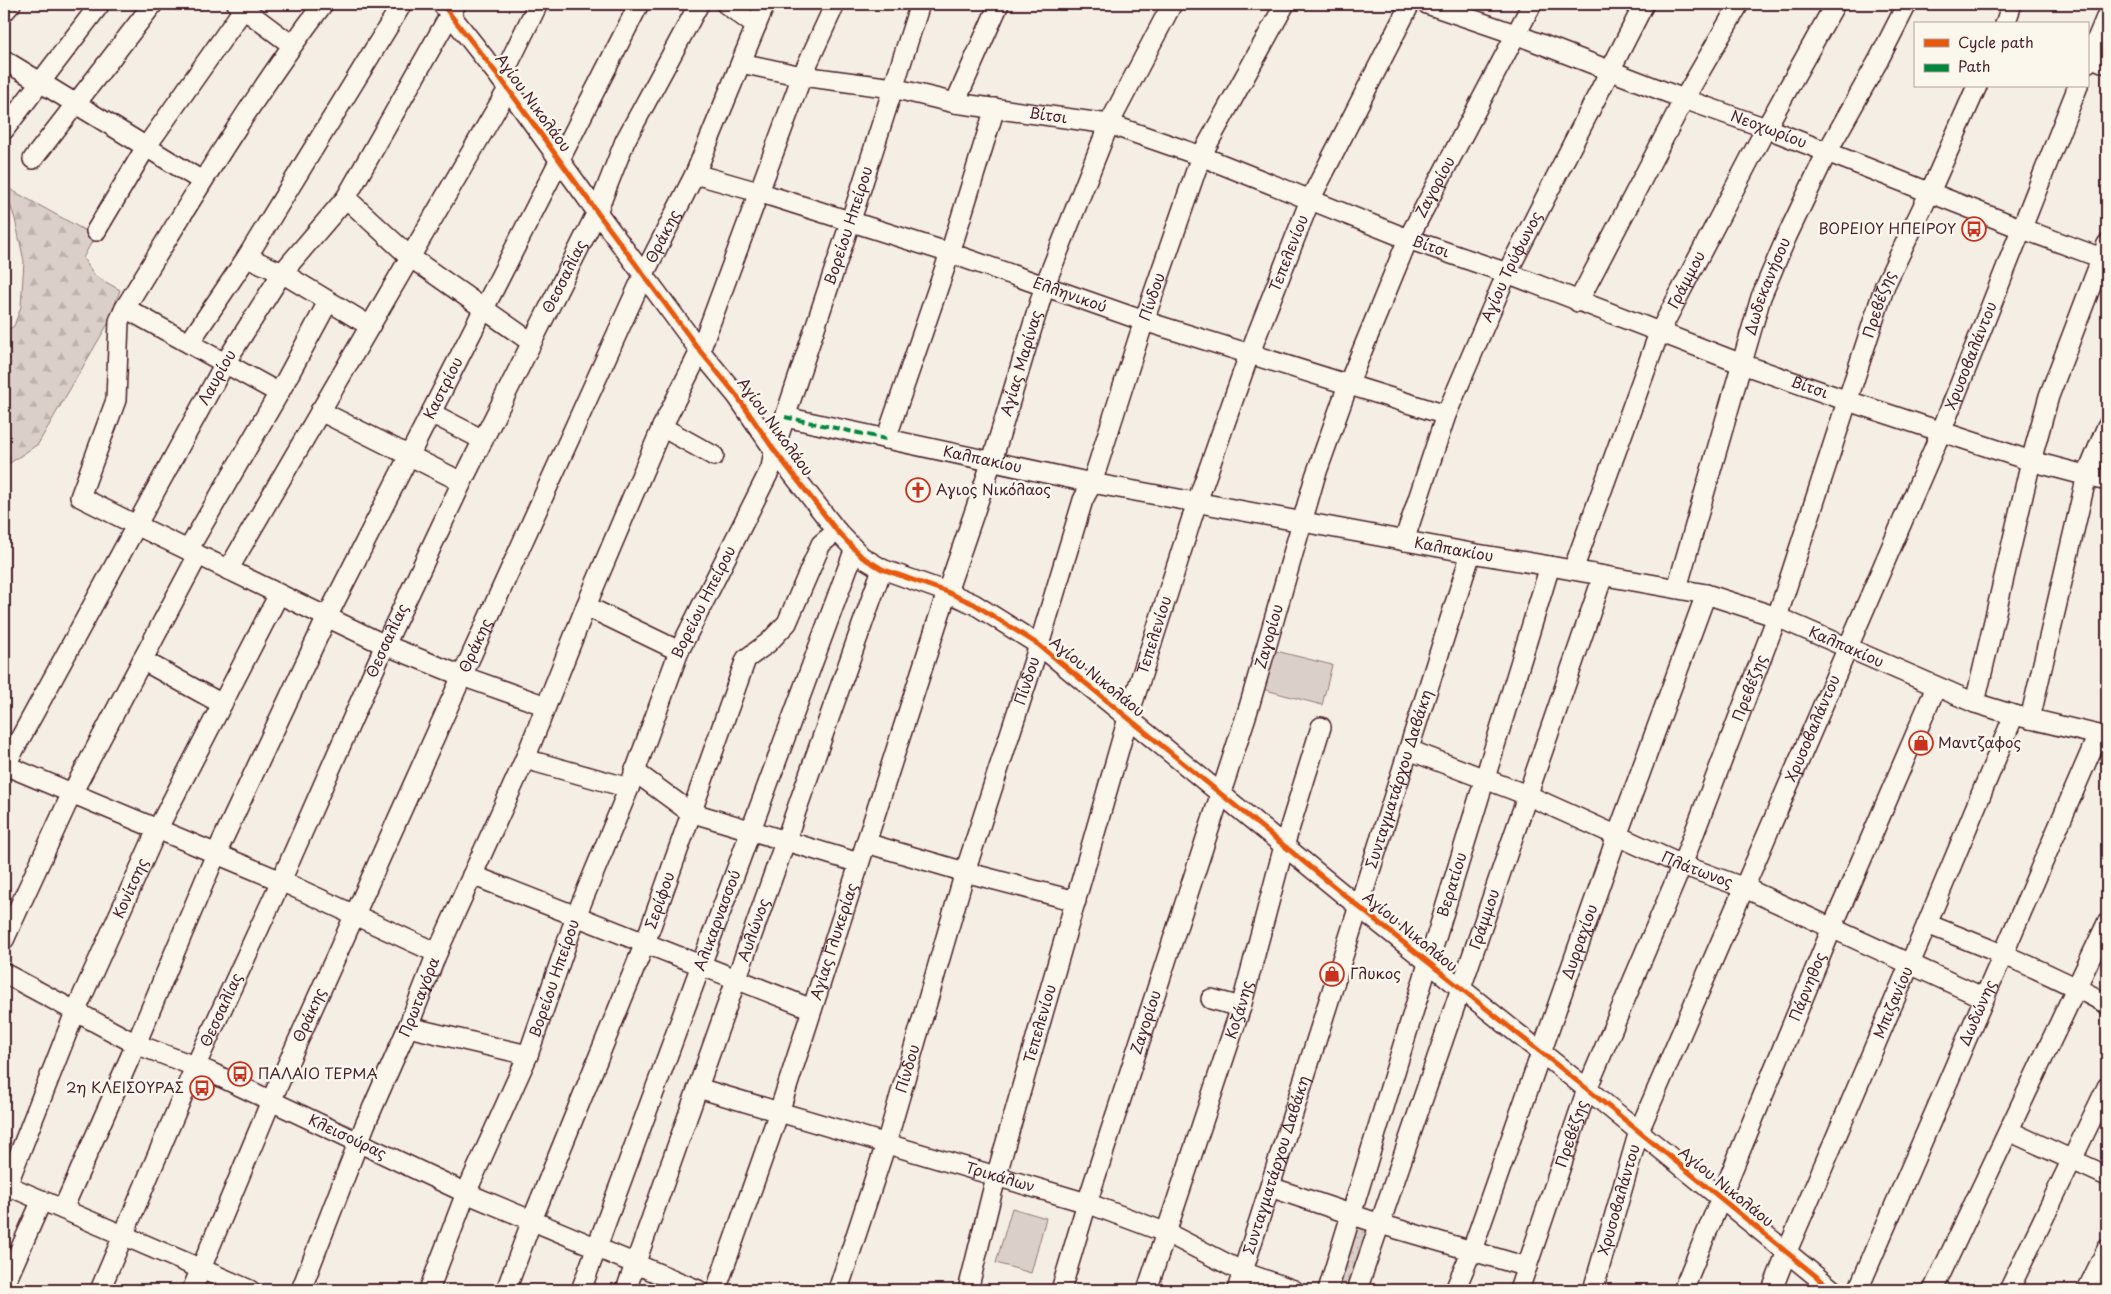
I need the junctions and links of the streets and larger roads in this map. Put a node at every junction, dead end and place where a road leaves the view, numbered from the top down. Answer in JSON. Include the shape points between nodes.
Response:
{"nodes":[{"id":1,"x":11,"y":4,"type":"edge"},
{"id":2,"x":100,"y":4,"type":"edge"},
{"id":3,"x":153,"y":4,"type":"edge"},
{"id":4,"x":323,"y":4,"type":"edge"},
{"id":5,"x":402,"y":4,"type":"edge"},
{"id":6,"x":538,"y":4,"type":"edge"},
{"id":7,"x":639,"y":4,"type":"edge"},
{"id":8,"x":698,"y":4,"type":"edge"},
{"id":9,"x":726,"y":4,"type":"edge"},
{"id":10,"x":765,"y":4,"type":"edge"},
{"id":11,"x":835,"y":4,"type":"edge"},
{"id":12,"x":920,"y":4,"type":"edge"},
{"id":13,"x":999,"y":4,"type":"edge"},
{"id":14,"x":1172,"y":4,"type":"edge"},
{"id":15,"x":1285,"y":4,"type":"edge"},
{"id":16,"x":1410,"y":4,"type":"edge"},
{"id":17,"x":1427,"y":4,"type":"edge"},
{"id":18,"x":1532,"y":4,"type":"edge"},
{"id":19,"x":1644,"y":4,"type":"edge"},
{"id":20,"x":1739,"y":4,"type":"edge"},
{"id":21,"x":1835,"y":4,"type":"edge"},
{"id":22,"x":1906,"y":4,"type":"edge"},
{"id":23,"x":242,"y":5,"type":"edge"},
{"id":24,"x":450,"y":7,"type":"edge"},
{"id":25,"x":4,"y":12,"type":"edge"},
{"id":26,"x":2107,"y":15,"type":"edge"},
{"id":27,"x":756,"y":26,"type":"junction"},
{"id":28,"x":1515,"y":34,"type":"junction"},
{"id":29,"x":292,"y":45,"type":"junction"},
{"id":30,"x":2088,"y":59,"type":"edge"},
{"id":31,"x":4,"y":60,"type":"edge"},
{"id":32,"x":741,"y":63,"type":"junction"},
{"id":33,"x":2107,"y":64,"type":"edge"},
{"id":34,"x":1609,"y":71,"type":"junction"},
{"id":35,"x":802,"y":76,"type":"junction"},
{"id":36,"x":41,"y":82,"type":"junction"},
{"id":37,"x":504,"y":84,"type":"junction"},
{"id":38,"x":893,"y":88,"type":"junction"},
{"id":39,"x":1976,"y":88,"type":"edge"},
{"id":40,"x":2077,"y":88,"type":"edge"},
{"id":41,"x":1684,"y":99,"type":"junction"},
{"id":42,"x":955,"y":102,"type":"junction"},
{"id":43,"x":76,"y":104,"type":"junction"},
{"id":44,"x":995,"y":108,"type":"junction"},
{"id":45,"x":1109,"y":124,"type":"junction"},
{"id":46,"x":1766,"y":128,"type":"junction"},
{"id":47,"x":4,"y":130,"type":"edge"},
{"id":48,"x":146,"y":147,"type":"junction"},
{"id":49,"x":1827,"y":152,"type":"junction"},
{"id":50,"x":1201,"y":156,"type":"junction"},
{"id":51,"x":33,"y":159,"type":"dead end"},
{"id":52,"x":560,"y":160,"type":"junction"},
{"id":53,"x":695,"y":174,"type":"junction"},
{"id":54,"x":202,"y":181,"type":"junction"},
{"id":55,"x":758,"y":192,"type":"junction"},
{"id":56,"x":1930,"y":192,"type":"junction"},
{"id":57,"x":346,"y":198,"type":"junction"},
{"id":58,"x":1310,"y":200,"type":"junction"},
{"id":59,"x":597,"y":212,"type":"junction"},
{"id":60,"x":850,"y":223,"type":"junction"},
{"id":61,"x":2020,"y":228,"type":"junction"},
{"id":62,"x":96,"y":231,"type":"dead end"},
{"id":63,"x":1408,"y":239,"type":"junction"},
{"id":64,"x":950,"y":253,"type":"junction"},
{"id":65,"x":2105,"y":254,"type":"edge"},
{"id":66,"x":410,"y":257,"type":"junction"},
{"id":67,"x":247,"y":258,"type":"junction"},
{"id":68,"x":282,"y":273,"type":"junction"},
{"id":69,"x":1508,"y":273,"type":"junction"},
{"id":70,"x":644,"y":274,"type":"junction"},
{"id":71,"x":1045,"y":285,"type":"junction"},
{"id":72,"x":328,"y":302,"type":"junction"},
{"id":73,"x":1578,"y":302,"type":"junction"},
{"id":74,"x":125,"y":308,"type":"junction"},
{"id":75,"x":484,"y":308,"type":"junction"},
{"id":76,"x":1144,"y":321,"type":"junction"},
{"id":77,"x":370,"y":326,"type":"junction"},
{"id":78,"x":1660,"y":333,"type":"junction"},
{"id":79,"x":531,"y":342,"type":"junction"},
{"id":80,"x":189,"y":343,"type":"junction"},
{"id":81,"x":700,"y":351,"type":"junction"},
{"id":82,"x":1249,"y":355,"type":"junction"},
{"id":83,"x":225,"y":363,"type":"junction"},
{"id":84,"x":1742,"y":364,"type":"junction"},
{"id":85,"x":1348,"y":385,"type":"junction"},
{"id":86,"x":279,"y":393,"type":"junction"},
{"id":87,"x":1848,"y":402,"type":"junction"},
{"id":88,"x":320,"y":411,"type":"junction"},
{"id":89,"x":431,"y":413,"type":"junction"},
{"id":90,"x":1446,"y":415,"type":"junction"},
{"id":91,"x":785,"y":417,"type":"junction"},
{"id":92,"x":2107,"y":426,"type":"edge"},
{"id":93,"x":662,"y":427,"type":"junction"},
{"id":94,"x":1941,"y":432,"type":"junction"},
{"id":95,"x":886,"y":439,"type":"junction"},
{"id":96,"x":483,"y":440,"type":"junction"},
{"id":97,"x":774,"y":450,"type":"junction"},
{"id":98,"x":409,"y":456,"type":"junction"},
{"id":99,"x":714,"y":456,"type":"dead end"},
{"id":100,"x":992,"y":461,"type":"junction"},
{"id":101,"x":2031,"y":461,"type":"junction"},
{"id":102,"x":2087,"y":475,"type":"junction"},
{"id":103,"x":2107,"y":481,"type":"edge"},
{"id":104,"x":462,"y":482,"type":"junction"},
{"id":105,"x":1092,"y":483,"type":"junction"},
{"id":106,"x":1197,"y":502,"type":"junction"},
{"id":107,"x":1302,"y":522,"type":"junction"},
{"id":108,"x":136,"y":525,"type":"junction"},
{"id":109,"x":837,"y":531,"type":"junction"},
{"id":110,"x":1404,"y":541,"type":"junction"},
{"id":111,"x":854,"y":551,"type":"junction"},
{"id":112,"x":193,"y":553,"type":"junction"},
{"id":113,"x":1471,"y":554,"type":"junction"},
{"id":114,"x":1550,"y":566,"type":"junction"},
{"id":115,"x":882,"y":569,"type":"junction"},
{"id":116,"x":228,"y":570,"type":"junction"},
{"id":117,"x":1573,"y":570,"type":"junction"},
{"id":118,"x":1603,"y":576,"type":"junction"},
{"id":119,"x":1676,"y":588,"type":"junction"},
{"id":120,"x":948,"y":592,"type":"junction"},
{"id":121,"x":279,"y":594,"type":"junction"},
{"id":122,"x":1706,"y":594,"type":"junction"},
{"id":123,"x":586,"y":606,"type":"junction"},
{"id":124,"x":327,"y":617,"type":"junction"},
{"id":125,"x":1777,"y":617,"type":"junction"},
{"id":126,"x":385,"y":645,"type":"junction"},
{"id":127,"x":1039,"y":645,"type":"junction"},
{"id":128,"x":1849,"y":648,"type":"junction"},
{"id":129,"x":679,"y":651,"type":"junction"},
{"id":130,"x":142,"y":660,"type":"junction"},
{"id":131,"x":462,"y":676,"type":"junction"},
{"id":132,"x":1936,"y":687,"type":"junction"},
{"id":133,"x":1975,"y":702,"type":"junction"},
{"id":134,"x":222,"y":704,"type":"junction"},
{"id":135,"x":546,"y":706,"type":"junction"},
{"id":136,"x":2022,"y":717,"type":"junction"},
{"id":137,"x":1128,"y":718,"type":"junction"},
{"id":138,"x":1321,"y":726,"type":"dead end"},
{"id":139,"x":2102,"y":736,"type":"edge"},
{"id":140,"x":1408,"y":750,"type":"junction"},
{"id":141,"x":525,"y":759,"type":"junction"},
{"id":142,"x":4,"y":766,"type":"edge"},
{"id":143,"x":1485,"y":779,"type":"junction"},
{"id":144,"x":631,"y":780,"type":"junction"},
{"id":145,"x":71,"y":795,"type":"junction"},
{"id":146,"x":1222,"y":795,"type":"junction"},
{"id":147,"x":1527,"y":795,"type":"junction"},
{"id":148,"x":690,"y":812,"type":"junction"},
{"id":149,"x":157,"y":830,"type":"junction"},
{"id":150,"x":750,"y":831,"type":"junction"},
{"id":151,"x":1617,"y":836,"type":"junction"},
{"id":152,"x":786,"y":840,"type":"junction"},
{"id":153,"x":866,"y":843,"type":"junction"},
{"id":154,"x":1284,"y":846,"type":"junction"},
{"id":155,"x":216,"y":854,"type":"junction"},
{"id":156,"x":859,"y":863,"type":"junction"},
{"id":157,"x":1682,"y":865,"type":"junction"},
{"id":158,"x":965,"y":872,"type":"junction"},
{"id":159,"x":472,"y":874,"type":"junction"},
{"id":160,"x":281,"y":881,"type":"junction"},
{"id":161,"x":1745,"y":888,"type":"junction"},
{"id":162,"x":1076,"y":901,"type":"junction"},
{"id":163,"x":1359,"y":908,"type":"junction"},
{"id":164,"x":356,"y":916,"type":"junction"},
{"id":165,"x":576,"y":916,"type":"junction"},
{"id":166,"x":2107,"y":923,"type":"edge"},
{"id":167,"x":1927,"y":924,"type":"junction"},
{"id":168,"x":1832,"y":928,"type":"junction"},
{"id":169,"x":4,"y":940,"type":"edge"},
{"id":170,"x":645,"y":943,"type":"junction"},
{"id":171,"x":437,"y":953,"type":"junction"},
{"id":172,"x":2003,"y":954,"type":"junction"},
{"id":173,"x":1428,"y":962,"type":"junction"},
{"id":174,"x":1910,"y":962,"type":"junction"},
{"id":175,"x":701,"y":965,"type":"junction"},
{"id":176,"x":4,"y":973,"type":"edge"},
{"id":177,"x":736,"y":979,"type":"junction"},
{"id":178,"x":2076,"y":987,"type":"junction"},
{"id":179,"x":1461,"y":989,"type":"junction"},
{"id":180,"x":1984,"y":998,"type":"junction"},
{"id":181,"x":1211,"y":999,"type":"dead end"},
{"id":182,"x":2107,"y":1004,"type":"edge"},
{"id":183,"x":1241,"y":1007,"type":"junction"},
{"id":184,"x":812,"y":1009,"type":"junction"},
{"id":185,"x":76,"y":1010,"type":"junction"},
{"id":186,"x":408,"y":1027,"type":"junction"},
{"id":187,"x":136,"y":1044,"type":"junction"},
{"id":188,"x":1540,"y":1051,"type":"junction"},
{"id":189,"x":528,"y":1055,"type":"junction"},
{"id":190,"x":195,"y":1067,"type":"junction"},
{"id":191,"x":2107,"y":1087,"type":"edge"},
{"id":192,"x":698,"y":1088,"type":"junction"},
{"id":193,"x":1587,"y":1089,"type":"junction"},
{"id":194,"x":271,"y":1101,"type":"junction"},
{"id":195,"x":779,"y":1112,"type":"junction"},
{"id":196,"x":1639,"y":1131,"type":"junction"},
{"id":197,"x":2009,"y":1131,"type":"junction"},
{"id":198,"x":358,"y":1141,"type":"junction"},
{"id":199,"x":886,"y":1144,"type":"junction"},
{"id":200,"x":2073,"y":1160,"type":"junction"},
{"id":201,"x":996,"y":1176,"type":"junction"},
{"id":202,"x":2107,"y":1176,"type":"edge"},
{"id":203,"x":5,"y":1187,"type":"edge"},
{"id":204,"x":1270,"y":1187,"type":"junction"},
{"id":205,"x":466,"y":1193,"type":"junction"},
{"id":206,"x":1721,"y":1199,"type":"junction"},
{"id":207,"x":42,"y":1200,"type":"junction"},
{"id":208,"x":1087,"y":1203,"type":"junction"},
{"id":209,"x":63,"y":1209,"type":"junction"},
{"id":210,"x":1351,"y":1214,"type":"junction"},
{"id":211,"x":532,"y":1220,"type":"junction"},
{"id":212,"x":1380,"y":1224,"type":"junction"},
{"id":213,"x":1167,"y":1233,"type":"junction"},
{"id":214,"x":123,"y":1235,"type":"junction"},
{"id":215,"x":596,"y":1248,"type":"junction"},
{"id":216,"x":2107,"y":1249,"type":"edge"},
{"id":217,"x":1472,"y":1250,"type":"junction"},
{"id":218,"x":1786,"y":1252,"type":"junction"},
{"id":219,"x":635,"y":1264,"type":"junction"},
{"id":220,"x":1527,"y":1267,"type":"junction"},
{"id":221,"x":201,"y":1269,"type":"junction"},
{"id":222,"x":1243,"y":1272,"type":"junction"},
{"id":223,"x":4,"y":1286,"type":"edge"},
{"id":224,"x":100,"y":1290,"type":"edge"},
{"id":225,"x":192,"y":1290,"type":"edge"},
{"id":226,"x":250,"y":1290,"type":"edge"},
{"id":227,"x":301,"y":1290,"type":"edge"},
{"id":228,"x":429,"y":1290,"type":"edge"},
{"id":229,"x":506,"y":1290,"type":"edge"},
{"id":230,"x":581,"y":1290,"type":"edge"},
{"id":231,"x":626,"y":1290,"type":"edge"},
{"id":232,"x":698,"y":1290,"type":"edge"},
{"id":233,"x":716,"y":1290,"type":"edge"},
{"id":234,"x":838,"y":1290,"type":"edge"},
{"id":235,"x":968,"y":1290,"type":"edge"},
{"id":236,"x":1061,"y":1290,"type":"edge"},
{"id":237,"x":1147,"y":1290,"type":"edge"},
{"id":238,"x":1237,"y":1290,"type":"edge"},
{"id":239,"x":1294,"y":1290,"type":"edge"},
{"id":240,"x":1328,"y":1290,"type":"edge"},
{"id":241,"x":1357,"y":1290,"type":"edge"},
{"id":242,"x":1455,"y":1290,"type":"edge"},
{"id":243,"x":1519,"y":1290,"type":"edge"},
{"id":244,"x":1593,"y":1290,"type":"edge"},
{"id":245,"x":1684,"y":1290,"type":"edge"},
{"id":246,"x":1772,"y":1290,"type":"edge"},
{"id":247,"x":1833,"y":1290,"type":"edge"},
{"id":248,"x":1858,"y":1290,"type":"edge"},
{"id":249,"x":1933,"y":1290,"type":"edge"},
{"id":250,"x":2009,"y":1290,"type":"edge"},
{"id":251,"x":2087,"y":1290,"type":"edge"}],
"edges":[{"from":1,"to":25,"type":"street"},
{"from":2,"to":36,"type":"street"},
{"from":3,"to":43,"type":"street"},
{"from":4,"to":29,"type":"street"},
{"from":5,"to":67,"type":"street"},
{"from":6,"to":37,"type":"street"},
{"from":7,"to":52,"type":"street","name":"Καστρίου"},
{"from":8,"to":59,"type":"street","name":"Θεσσαλίας","via":[[625,141]]},
{"from":9,"to":27,"type":"street"},
{"from":10,"to":27,"type":"street","name":"Θράκης"},
{"from":11,"to":35,"type":"street","name":"Πρωταγόρα"},
{"from":12,"to":38,"type":"street","name":"Βορείου Ηπείρου"},
{"from":13,"to":42,"type":"street"},
{"from":14,"to":45,"type":"street","name":"Αγίας Μαρίνας"},
{"from":15,"to":50,"type":"street","name":"Πίνδου"},
{"from":16,"to":58,"type":"street","name":"Τεπελενίου"},
{"from":17,"to":28,"type":"street","name":"Νεοχωρίου"},
{"from":18,"to":28,"type":"street","name":"Ζαγορίου"},
{"from":19,"to":34,"type":"street","name":"Αγίου Τρύφωνος"},
{"from":20,"to":41,"type":"street"},
{"from":21,"to":46,"type":"street","name":"Γράμμου"},
{"from":22,"to":49,"type":"street","name":"Δωδεκανήσου"},
{"from":23,"to":29,"type":"street"},
{"from":23,"to":48,"type":"street"},
{"from":24,"to":37,"type":"street","name":"Αγίου Νικολάου"},
{"from":24,"to":57,"type":"street","name":"Λαυρίου"},
{"from":26,"to":30,"type":"street"},
{"from":27,"to":32,"type":"street","name":"Θράκης"},
{"from":28,"to":34,"type":"street","name":"Νεοχωρίου"},
{"from":28,"to":63,"type":"street","name":"Ζαγορίου"},
{"from":29,"to":54,"type":"street"},
{"from":30,"to":33,"type":"street"},
{"from":31,"to":36,"type":"street"},
{"from":32,"to":35,"type":"street","name":"Βίτσι"},
{"from":32,"to":53,"type":"street","name":"Θράκης"},
{"from":34,"to":41,"type":"street","name":"Νεοχωρίου"},
{"from":34,"to":69,"type":"street","name":"Αγίου Τρύφωνος"},
{"from":35,"to":38,"type":"street","name":"Βίτσι"},
{"from":35,"to":55,"type":"street","name":"Πρωταγόρα"},
{"from":36,"to":43,"type":"street"},
{"from":36,"to":47,"type":"street"},
{"from":37,"to":52,"type":"street","name":"Αγίου Νικολάου"},
{"from":37,"to":66,"type":"street"},
{"from":38,"to":42,"type":"street","name":"Βίτσι"},
{"from":38,"to":60,"type":"street","name":"Βορείου Ηπείρου"},
{"from":39,"to":56,"type":"street","name":"Πρεβέζης"},
{"from":40,"to":61,"type":"street","name":"Χρυσοβαλάντου"},
{"from":41,"to":46,"type":"street","name":"Νεοχωρίου"},
{"from":41,"to":73,"type":"street"},
{"from":42,"to":44,"type":"street","name":"Βίτσι"},
{"from":43,"to":48,"type":"street"},
{"from":43,"to":51,"type":"street"},
{"from":44,"to":45,"type":"street","name":"Βίτσι"},
{"from":44,"to":64,"type":"street"},
{"from":45,"to":50,"type":"street","name":"Βίτσι"},
{"from":45,"to":71,"type":"street","name":"Αγίας Μαρίνας"},
{"from":46,"to":49,"type":"street","name":"Νεοχωρίου"},
{"from":46,"to":78,"type":"street","name":"Γράμμου"},
{"from":48,"to":54,"type":"street"},
{"from":48,"to":62,"type":"street"},
{"from":49,"to":56,"type":"street","name":"Νεοχωρίου"},
{"from":49,"to":84,"type":"street","name":"Δωδεκανήσου","via":[[1767,282]]},
{"from":50,"to":58,"type":"street","name":"Βίτσι"},
{"from":50,"to":76,"type":"street","name":"Πίνδου"},
{"from":52,"to":59,"type":"street","name":"Αγίου Νικολάου"},
{"from":52,"to":75,"type":"street","name":"Καστρίου"},
{"from":53,"to":55,"type":"street","name":"Ελληνικού"},
{"from":53,"to":70,"type":"street","name":"Θράκης"},
{"from":54,"to":74,"type":"street"},
{"from":55,"to":60,"type":"street","name":"Ελληνικού"},
{"from":55,"to":81,"type":"street","name":"Πρωταγόρα"},
{"from":56,"to":61,"type":"street","name":"Νεοχωρίου"},
{"from":56,"to":87,"type":"street","name":"Πρεβέζης","via":[[1885,285]]},
{"from":57,"to":66,"type":"street"},
{"from":57,"to":68,"type":"street","name":"Λαυρίου"},
{"from":58,"to":63,"type":"street","name":"Βίτσι"},
{"from":58,"to":82,"type":"street","name":"Τεπελενίου"},
{"from":59,"to":70,"type":"street","name":"Αγίου Νικολάου"},
{"from":59,"to":79,"type":"street","name":"Θεσσαλίας"},
{"from":60,"to":64,"type":"street","name":"Ελληνικού"},
{"from":60,"to":91,"type":"street","name":"Βορείου Ηπείρου"},
{"from":61,"to":65,"type":"street","name":"Νεοχωρίου"},
{"from":61,"to":94,"type":"street","name":"Χρυσοβαλάντου"},
{"from":63,"to":69,"type":"street","name":"Βίτσι"},
{"from":63,"to":85,"type":"street","name":"Ζαγορίου"},
{"from":64,"to":71,"type":"street","name":"Ελληνικού"},
{"from":64,"to":95,"type":"street"},
{"from":65,"to":101,"type":"street","via":[[2049,396]]},
{"from":66,"to":75,"type":"street"},
{"from":66,"to":77,"type":"street"},
{"from":67,"to":68,"type":"street"},
{"from":67,"to":80,"type":"street"},
{"from":68,"to":72,"type":"street"},
{"from":68,"to":83,"type":"street","name":"Λαυρίου"},
{"from":69,"to":73,"type":"street","name":"Βίτσι"},
{"from":69,"to":90,"type":"street","name":"Αγίου Τρύφωνος"},
{"from":70,"to":81,"type":"street","name":"Αγίου Νικολάου"},
{"from":70,"to":131,"type":"street","name":"Θράκης"},
{"from":71,"to":76,"type":"street","name":"Ελληνικού"},
{"from":71,"to":100,"type":"street","name":"Αγίας Μαρίνας"},
{"from":72,"to":77,"type":"street"},
{"from":72,"to":86,"type":"street"},
{"from":73,"to":78,"type":"street","name":"Βίτσι"},
{"from":74,"to":80,"type":"street"},
{"from":74,"to":108,"type":"street","via":[[119,321],[116,400],[80,497]]},
{"from":75,"to":79,"type":"street"},
{"from":75,"to":89,"type":"street","name":"Καστρίου"},
{"from":76,"to":82,"type":"street","name":"Ελληνικού"},
{"from":76,"to":105,"type":"street","name":"Πίνδου"},
{"from":77,"to":88,"type":"street"},
{"from":78,"to":84,"type":"street","name":"Βίτσι"},
{"from":78,"to":117,"type":"street","name":"Γράμμου"},
{"from":79,"to":96,"type":"street","name":"Θεσσαλίας"},
{"from":80,"to":83,"type":"street"},
{"from":81,"to":93,"type":"street","name":"Πρωταγόρα"},
{"from":81,"to":97,"type":"street","name":"Αγίου Νικολάου"},
{"from":82,"to":85,"type":"street","name":"Ελληνικού"},
{"from":82,"to":106,"type":"street","name":"Τεπελενίου"},
{"from":83,"to":86,"type":"street"},
{"from":83,"to":108,"type":"street","name":"Λαυρίου"},
{"from":84,"to":87,"type":"street","name":"Βίτσι"},
{"from":84,"to":119,"type":"street","name":"Δωδεκανήσου"},
{"from":85,"to":90,"type":"street","name":"Ελληνικού"},
{"from":85,"to":107,"type":"street","name":"Ζαγορίου"},
{"from":86,"to":112,"type":"street"},
{"from":87,"to":94,"type":"street","name":"Βίτσι"},
{"from":87,"to":125,"type":"street","name":"Πρεβέζης"},
{"from":88,"to":98,"type":"street"},
{"from":88,"to":116,"type":"street"},
{"from":89,"to":96,"type":"street"},
{"from":89,"to":98,"type":"street","name":"Καστρίου"},
{"from":90,"to":110,"type":"street","name":"Αγίου Τρύφωνος"},
{"from":91,"to":95,"type":"street","name":"Καλπακίου"},
{"from":91,"to":97,"type":"street","name":"Βορείου Ηπείρου"},
{"from":92,"to":102,"type":"street","name":"Μπιζανίου"},
{"from":93,"to":99,"type":"street"},
{"from":93,"to":123,"type":"street","name":"Πρωταγόρα"},
{"from":94,"to":101,"type":"street","name":"Βίτσι"},
{"from":94,"to":128,"type":"street","name":"Χρυσοβαλάντου"},
{"from":95,"to":100,"type":"street","name":"Καλπακίου"},
{"from":96,"to":104,"type":"street","name":"Θεσσαλίας"},
{"from":97,"to":109,"type":"street","name":"Αγίου Νικολάου"},
{"from":97,"to":129,"type":"street","name":"Βορείου Ηπείρου","via":[[771,468]]},
{"from":98,"to":104,"type":"street"},
{"from":98,"to":124,"type":"street","name":"Καστρίου"},
{"from":100,"to":105,"type":"street","name":"Καλπακίου"},
{"from":100,"to":120,"type":"street","name":"Αγίας Μαρίνας"},
{"from":101,"to":102,"type":"street","name":"Βίτσι"},
{"from":101,"to":133,"type":"street"},
{"from":102,"to":103,"type":"street","name":"Βίτσι"},
{"from":102,"to":136,"type":"street","name":"Μπιζανίου"},
{"from":104,"to":126,"type":"street","name":"Θεσσαλίας"},
{"from":105,"to":106,"type":"street","name":"Καλπακίου"},
{"from":105,"to":127,"type":"street","name":"Πίνδου","via":[[1083,500]]},
{"from":106,"to":107,"type":"street","name":"Καλπακίου"},
{"from":106,"to":137,"type":"street","name":"Τεπελενίου"},
{"from":107,"to":110,"type":"street","name":"Καλπακίου"},
{"from":107,"to":146,"type":"street","name":"Ζαγορίου"},
{"from":108,"to":112,"type":"street"},
{"from":108,"to":142,"type":"street","name":"Λαυρίου"},
{"from":109,"to":111,"type":"street","name":"Αγίου Νικολάου"},
{"from":109,"to":148,"type":"street","name":"Σερίφου","via":[[821,544],[786,623],[768,643],[746,659]]},
{"from":110,"to":113,"type":"street","name":"Καλπακίου"},
{"from":111,"to":115,"type":"street","name":"Αγίου Νικολάου"},
{"from":111,"to":150,"type":"street","name":"Αλικαρνασσού"},
{"from":112,"to":116,"type":"street"},
{"from":112,"to":130,"type":"street"},
{"from":113,"to":114,"type":"street","name":"Καλπακίου"},
{"from":113,"to":140,"type":"street","name":"Συνταγματάρχου Δαβάκη"},
{"from":114,"to":117,"type":"street","name":"Καλπακίου"},
{"from":114,"to":143,"type":"street","name":"Βερατίου"},
{"from":115,"to":120,"type":"street","name":"Αγίου Νικολάου"},
{"from":115,"to":152,"type":"street","name":"Αυλώνος"},
{"from":116,"to":121,"type":"street"},
{"from":117,"to":118,"type":"street","name":"Καλπακίου"},
{"from":118,"to":119,"type":"street","name":"Καλπακίου"},
{"from":118,"to":147,"type":"street","name":"Γράμμου"},
{"from":119,"to":122,"type":"street","name":"Καλπακίου"},
{"from":120,"to":127,"type":"street","name":"Αγίου Νικολάου","via":[[993,615]]},
{"from":120,"to":153,"type":"street","name":"Αγίας Γλυκερίας"},
{"from":121,"to":124,"type":"street"},
{"from":121,"to":134,"type":"street","name":"Κονίτσης"},
{"from":122,"to":125,"type":"street","name":"Καλπακίου"},
{"from":122,"to":151,"type":"street","name":"Δυρραχίου"},
{"from":123,"to":129,"type":"street"},
{"from":123,"to":135,"type":"street","name":"Πρωταγόρα"},
{"from":124,"to":126,"type":"street"},
{"from":124,"to":155,"type":"street","name":"Καστρίου"},
{"from":125,"to":128,"type":"street","name":"Καλπακίου"},
{"from":125,"to":157,"type":"street","name":"Πρεβέζης"},
{"from":126,"to":131,"type":"street"},
{"from":126,"to":160,"type":"street","name":"Θεσσαλίας"},
{"from":127,"to":137,"type":"street","name":"Αγίου Νικολάου"},
{"from":127,"to":158,"type":"street","name":"Πίνδου"},
{"from":128,"to":132,"type":"street","name":"Καλπακίου"},
{"from":128,"to":161,"type":"street","name":"Χρυσοβαλάντου"},
{"from":129,"to":144,"type":"street","name":"Βορείου Ηπείρου"},
{"from":130,"to":134,"type":"street"},
{"from":130,"to":145,"type":"street"},
{"from":131,"to":135,"type":"street"},
{"from":131,"to":164,"type":"street","name":"Θράκης"},
{"from":132,"to":133,"type":"street","name":"Καλπακίου"},
{"from":132,"to":168,"type":"street","name":"Πάρνηθος"},
{"from":133,"to":136,"type":"street","name":"Καλπακίου"},
{"from":134,"to":149,"type":"street","name":"Κονίτσης"},
{"from":135,"to":141,"type":"street","name":"Πρωταγόρα"},
{"from":136,"to":139,"type":"street","name":"Καλπακίου"},
{"from":136,"to":167,"type":"street","name":"Μπιζανίου"},
{"from":137,"to":146,"type":"street","name":"Αγίου Νικολάου"},
{"from":137,"to":162,"type":"street","name":"Τεπελενίου"},
{"from":138,"to":154,"type":"street","name":"Κοζάνης"},
{"from":139,"to":172,"type":"street","name":"Δωδώνης"},
{"from":140,"to":143,"type":"street","name":"Πλάτωνος"},
{"from":140,"to":163,"type":"street","name":"Συνταγματάρχου Δαβάκη"},
{"from":141,"to":144,"type":"street"},
{"from":141,"to":159,"type":"street","name":"Πρωταγόρα"},
{"from":142,"to":145,"type":"street"},
{"from":143,"to":147,"type":"street","name":"Πλάτωνος"},
{"from":143,"to":173,"type":"street","name":"Βερατίου"},
{"from":144,"to":148,"type":"street"},
{"from":144,"to":165,"type":"street","name":"Βορείου Ηπείρου"},
{"from":145,"to":149,"type":"street"},
{"from":145,"to":169,"type":"street"},
{"from":146,"to":154,"type":"street","name":"Αγίου Νικολάου"},
{"from":146,"to":208,"type":"street","name":"Ζαγορίου"},
{"from":147,"to":151,"type":"street","name":"Πλάτωνος"},
{"from":147,"to":179,"type":"street","name":"Γράμμου"},
{"from":148,"to":150,"type":"street"},
{"from":148,"to":170,"type":"street","name":"Σερίφου"},
{"from":149,"to":155,"type":"street"},
{"from":149,"to":185,"type":"street","name":"Κονίτσης"},
{"from":150,"to":152,"type":"street"},
{"from":150,"to":175,"type":"street","name":"Αλικαρνασσού"},
{"from":151,"to":157,"type":"street","name":"Πλάτωνος"},
{"from":151,"to":188,"type":"street","name":"Δυρραχίου"},
{"from":152,"to":156,"type":"street"},
{"from":152,"to":177,"type":"street","name":"Αυλώνος"},
{"from":153,"to":156,"type":"street","name":"Αγίας Γλυκερίας"},
{"from":153,"to":158,"type":"street"},
{"from":154,"to":163,"type":"street","name":"Αγίου Νικολάου"},
{"from":154,"to":183,"type":"street","name":"Κοζάνης"},
{"from":155,"to":160,"type":"street"},
{"from":155,"to":187,"type":"street","name":"Καστρίου"},
{"from":156,"to":184,"type":"street","name":"Αγίας Γλυκερίας"},
{"from":157,"to":161,"type":"street","name":"Πλάτωνος"},
{"from":157,"to":193,"type":"street","name":"Πρεβέζης"},
{"from":158,"to":162,"type":"street"},
{"from":158,"to":199,"type":"street","name":"Πίνδου"},
{"from":159,"to":165,"type":"street"},
{"from":159,"to":171,"type":"street","name":"Πρωταγόρα"},
{"from":160,"to":164,"type":"street"},
{"from":160,"to":190,"type":"street","name":"Θεσσαλίας"},
{"from":161,"to":168,"type":"street","name":"Πλάτωνος"},
{"from":161,"to":196,"type":"street","name":"Χρυσοβαλάντου"},
{"from":162,"to":201,"type":"street","name":"Τεπελενίου"},
{"from":163,"to":173,"type":"street","name":"Αγίου Νικολάου"},
{"from":163,"to":204,"type":"street","name":"Συνταγματάρχου Δαβάκη"},
{"from":164,"to":171,"type":"street"},
{"from":164,"to":194,"type":"street","name":"Θράκης"},
{"from":165,"to":170,"type":"street"},
{"from":165,"to":189,"type":"street","name":"Βορείου Ηπείρου"},
{"from":166,"to":178,"type":"street"},
{"from":167,"to":172,"type":"street"},
{"from":167,"to":174,"type":"street","name":"Μπιζανίου"},
{"from":168,"to":174,"type":"street","name":"Πλάτωνος"},
{"from":168,"to":206,"type":"street","name":"Πάρνηθος"},
{"from":170,"to":175,"type":"street"},
{"from":170,"to":211,"type":"street","name":"Σερίφου"},
{"from":171,"to":186,"type":"street","name":"Πρωταγόρα"},
{"from":172,"to":178,"type":"street"},
{"from":172,"to":180,"type":"street","name":"Δωδώνης"},
{"from":173,"to":179,"type":"street","name":"Αγίου Νικολάου"},
{"from":173,"to":210,"type":"street","name":"Βερατίου"},
{"from":174,"to":180,"type":"street","name":"Πλάτωνος"},
{"from":174,"to":218,"type":"street","name":"Μπιζανίου"},
{"from":175,"to":177,"type":"street"},
{"from":175,"to":215,"type":"street","name":"Αλικαρνασσού"},
{"from":176,"to":185,"type":"street","name":"Κλεισούρας"},
{"from":177,"to":184,"type":"street"},
{"from":177,"to":192,"type":"street","name":"Αυλώνος"},
{"from":178,"to":182,"type":"street"},
{"from":178,"to":197,"type":"street"},
{"from":179,"to":188,"type":"street","name":"Αγίου Νικολάου"},
{"from":179,"to":212,"type":"street","name":"Γράμμου"},
{"from":180,"to":248,"type":"street","name":"Δωδώνης"},
{"from":181,"to":183,"type":"street"},
{"from":183,"to":213,"type":"street","name":"Κοζάνης"},
{"from":184,"to":195,"type":"street","name":"Αγίας Γλυκερίας"},
{"from":185,"to":187,"type":"street","name":"Κλεισούρας"},
{"from":185,"to":203,"type":"street","name":"Κονίτσης"},
{"from":186,"to":189,"type":"street"},
{"from":186,"to":198,"type":"street","name":"Πρωταγόρα"},
{"from":187,"to":190,"type":"street","name":"Κλεισούρας"},
{"from":187,"to":209,"type":"street","name":"Καστρίου"},
{"from":188,"to":193,"type":"street","name":"Αγίου Νικολάου"},
{"from":188,"to":217,"type":"street","name":"Δυρραχίου"},
{"from":189,"to":205,"type":"street","name":"Βορείου Ηπείρου"},
{"from":190,"to":194,"type":"street","name":"Κλεισούρας"},
{"from":190,"to":214,"type":"street","name":"Θεσσαλίας"},
{"from":191,"to":200,"type":"street"},
{"from":192,"to":195,"type":"street","name":"Τρικάλων"},
{"from":192,"to":219,"type":"street","name":"Αυλώνος"},
{"from":193,"to":196,"type":"street","name":"Αγίου Νικολάου"},
{"from":193,"to":220,"type":"street","name":"Πρεβέζης"},
{"from":194,"to":198,"type":"street","name":"Κλεισούρας"},
{"from":194,"to":221,"type":"street","name":"Θράκης"},
{"from":195,"to":199,"type":"street","name":"Τρικάλων"},
{"from":195,"to":233,"type":"street","name":"Αγίας Γλυκερίας"},
{"from":196,"to":206,"type":"street","name":"Αγίου Νικολάου"},
{"from":196,"to":244,"type":"street","name":"Χρυσοβαλάντου"},
{"from":197,"to":200,"type":"street"},
{"from":197,"to":249,"type":"street"},
{"from":198,"to":205,"type":"street","name":"Κλεισούρας"},
{"from":198,"to":227,"type":"street","name":"Πρωταγόρα"},
{"from":199,"to":201,"type":"street","name":"Τρικάλων"},
{"from":199,"to":234,"type":"street","name":"Πίνδου"},
{"from":200,"to":202,"type":"street"},
{"from":200,"to":250,"type":"street"},
{"from":201,"to":208,"type":"street","name":"Τρικάλων"},
{"from":201,"to":235,"type":"street","name":"Τεπελενίου"},
{"from":203,"to":207,"type":"street"},
{"from":204,"to":210,"type":"street"},
{"from":204,"to":222,"type":"street","name":"Συνταγματάρχου Δαβάκη"},
{"from":205,"to":211,"type":"street","name":"Κλεισούρας"},
{"from":205,"to":228,"type":"street","name":"Βορείου Ηπείρου"},
{"from":206,"to":218,"type":"street","name":"Αγίου Νικολάου"},
{"from":206,"to":245,"type":"street","name":"Πάρνηθος"},
{"from":207,"to":209,"type":"street"},
{"from":207,"to":223,"type":"street"},
{"from":208,"to":213,"type":"street","name":"Τρικάλων"},
{"from":208,"to":236,"type":"street","name":"Ζαγορίου"},
{"from":209,"to":214,"type":"street"},
{"from":210,"to":212,"type":"street"},
{"from":210,"to":240,"type":"street","name":"Βερατίου"},
{"from":211,"to":215,"type":"street","name":"Κλεισούρας"},
{"from":211,"to":229,"type":"street","name":"Σερίφου"},
{"from":212,"to":217,"type":"street"},
{"from":212,"to":241,"type":"street","name":"Γράμμου"},
{"from":213,"to":222,"type":"street","name":"Τρικάλων"},
{"from":213,"to":237,"type":"street","name":"Κοζάνης"},
{"from":214,"to":221,"type":"street"},
{"from":214,"to":224,"type":"street","name":"Θεσσαλίας"},
{"from":215,"to":219,"type":"street","name":"Κλεισούρας"},
{"from":215,"to":230,"type":"street","name":"Αλικαρνασσού"},
{"from":216,"to":251,"type":"street"},
{"from":217,"to":220,"type":"street"},
{"from":217,"to":242,"type":"street","name":"Δυρραχίου"},
{"from":218,"to":246,"type":"street","name":"Μπιζανίου"},
{"from":218,"to":247,"type":"street","name":"Αγίου Νικολάου"},
{"from":219,"to":231,"type":"street","name":"Αυλώνος"},
{"from":219,"to":232,"type":"street","name":"Κλεισούρας"},
{"from":220,"to":243,"type":"street","name":"Πρεβέζης"},
{"from":221,"to":225,"type":"street","name":"Θράκης"},
{"from":221,"to":226,"type":"street"},
{"from":222,"to":238,"type":"street","name":"Συνταγματάρχου Δαβάκη"},
{"from":222,"to":239,"type":"street","name":"Τρικάλων"}]}
